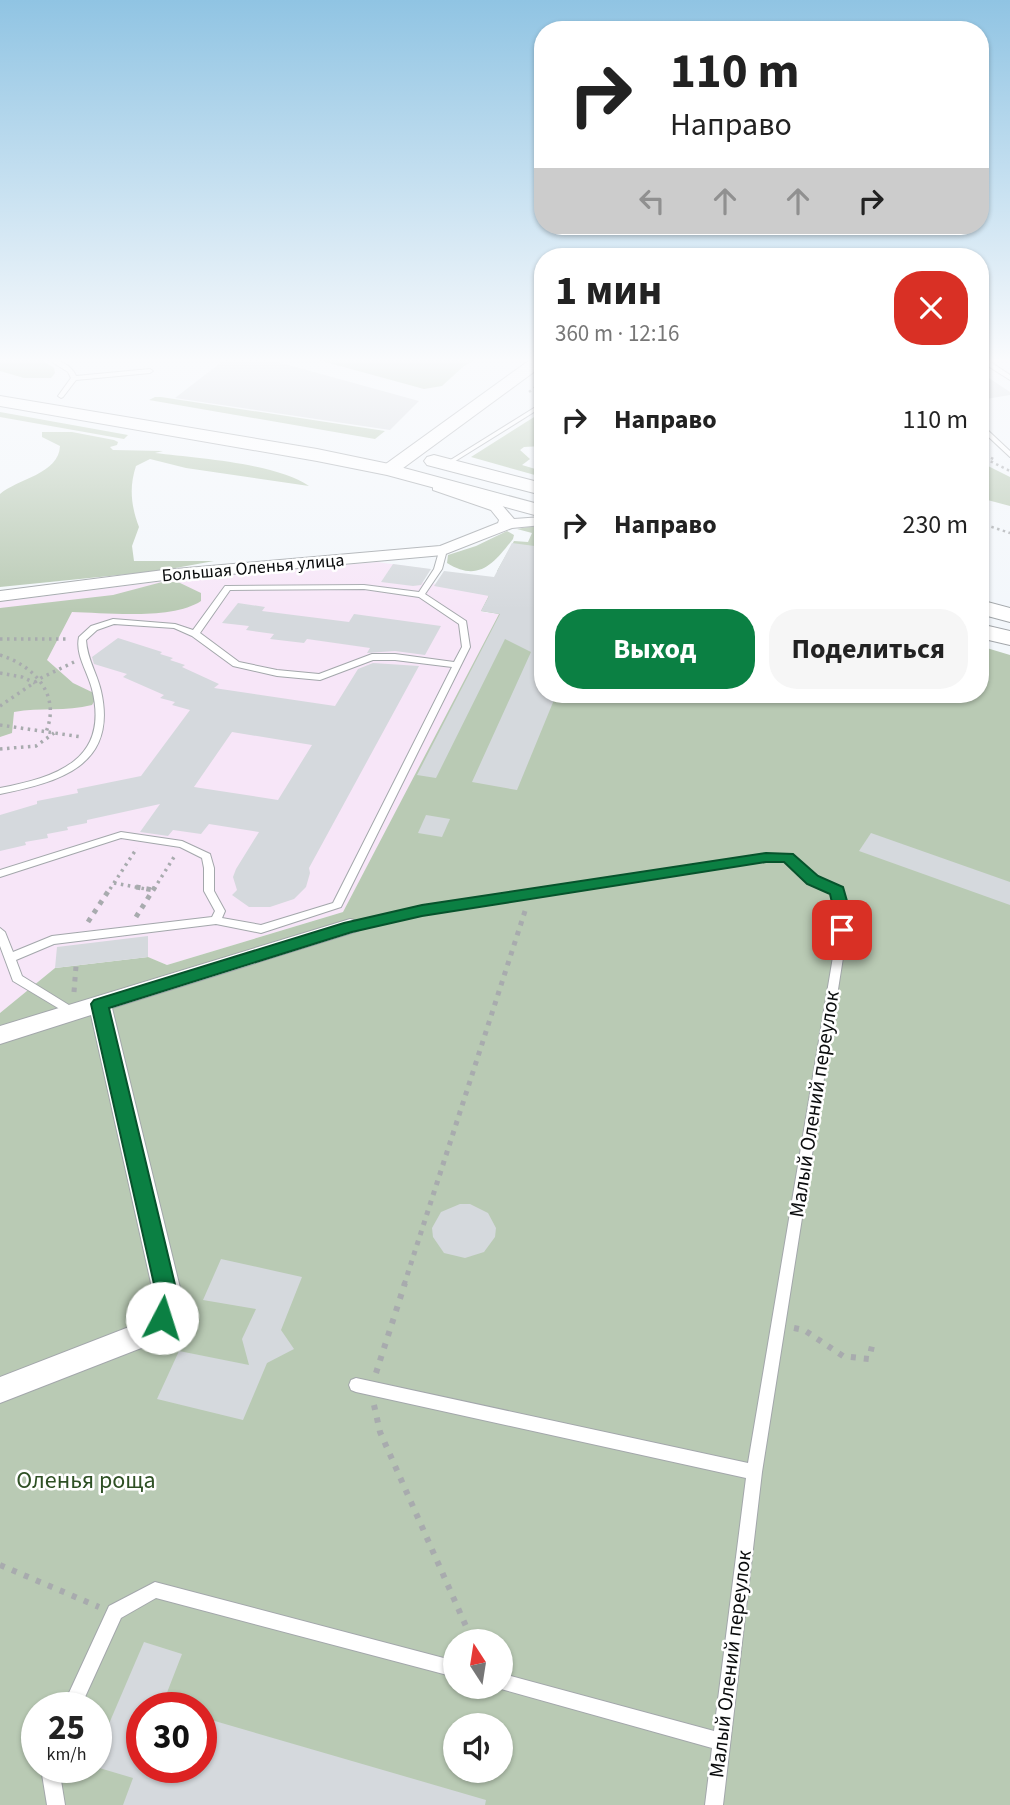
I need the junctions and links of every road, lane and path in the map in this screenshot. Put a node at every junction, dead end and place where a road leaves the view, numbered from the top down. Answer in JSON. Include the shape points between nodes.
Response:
{"nodes":[{"id":1,"x":236,"y":441,"type":"edge"},
{"id":2,"x":279,"y":441,"type":"edge"},
{"id":3,"x":432,"y":441,"type":"edge"},
{"id":4,"x":484,"y":441,"type":"edge"},
{"id":5,"x":997,"y":441,"type":"edge"},
{"id":6,"x":1010,"y":454,"type":"edge"},
{"id":7,"x":989,"y":460,"type":"edge"},
{"id":8,"x":447,"y":464,"type":"junction"},
{"id":9,"x":399,"y":466,"type":"junction"},
{"id":10,"x":1010,"y":471,"type":"edge"},
{"id":11,"x":534,"y":487,"type":"edge"},
{"id":12,"x":534,"y":508,"type":"edge"},
{"id":13,"x":534,"y":521,"type":"edge"},
{"id":14,"x":989,"y":526,"type":"edge"},
{"id":15,"x":502,"y":528,"type":"junction"},
{"id":16,"x":1010,"y":533,"type":"edge"},
{"id":17,"x":443,"y":550,"type":"junction"},
{"id":18,"x":421,"y":595,"type":"junction"},
{"id":19,"x":0,"y":596,"type":"edge"},
{"id":20,"x":989,"y":608,"type":"edge"},
{"id":21,"x":1007,"y":611,"type":"edge"},
{"id":22,"x":989,"y":633,"type":"edge"},
{"id":23,"x":195,"y":634,"type":"junction"},
{"id":24,"x":0,"y":639,"type":"edge"},
{"id":25,"x":82,"y":639,"type":"junction"},
{"id":26,"x":1010,"y":639,"type":"edge"},
{"id":27,"x":0,"y":656,"type":"edge"},
{"id":28,"x":84,"y":657,"type":"junction"},
{"id":29,"x":457,"y":665,"type":"junction"},
{"id":30,"x":0,"y":673,"type":"edge"},
{"id":31,"x":41,"y":678,"type":"junction"},
{"id":32,"x":35,"y":682,"type":"junction"},
{"id":33,"x":0,"y":706,"type":"edge"},
{"id":34,"x":0,"y":725,"type":"edge"},
{"id":35,"x":46,"y":732,"type":"junction"},
{"id":36,"x":55,"y":733,"type":"junction"},
{"id":37,"x":96,"y":739,"type":"junction"},
{"id":38,"x":0,"y":749,"type":"edge"},
{"id":39,"x":0,"y":791,"type":"edge"},
{"id":40,"x":144,"y":838,"type":"junction"},
{"id":41,"x":183,"y":844,"type":"junction"},
{"id":42,"x":0,"y":874,"type":"edge"},
{"id":43,"x":114,"y":883,"type":"junction"},
{"id":44,"x":153,"y":890,"type":"junction"},
{"id":45,"x":531,"y":894,"type":"junction"},
{"id":46,"x":216,"y":920,"type":"junction"},
{"id":47,"x":350,"y":926,"type":"joint"},
{"id":48,"x":128,"y":931,"type":"junction"},
{"id":49,"x":0,"y":932,"type":"edge"},
{"id":50,"x":78,"y":937,"type":"junction"},
{"id":51,"x":10,"y":958,"type":"junction"},
{"id":52,"x":100,"y":1004,"type":"junction"},
{"id":53,"x":73,"y":1013,"type":"junction"},
{"id":54,"x":0,"y":1035,"type":"edge"},
{"id":55,"x":804,"y":1330,"type":"dead end"},
{"id":56,"x":872,"y":1346,"type":"dead end"},
{"id":57,"x":364,"y":1387,"type":"junction"},
{"id":58,"x":0,"y":1390,"type":"edge"},
{"id":59,"x":754,"y":1472,"type":"junction"},
{"id":60,"x":0,"y":1565,"type":"edge"},
{"id":61,"x":81,"y":1601,"type":"dead end"},
{"id":62,"x":467,"y":1629,"type":"edge"},
{"id":63,"x":443,"y":1666,"type":"edge"},
{"id":64,"x":513,"y":1685,"type":"edge"},
{"id":65,"x":78,"y":1692,"type":"edge"},
{"id":66,"x":720,"y":1741,"type":"junction"},
{"id":67,"x":53,"y":1783,"type":"edge"},
{"id":68,"x":57,"y":1805,"type":"edge"},
{"id":69,"x":714,"y":1805,"type":"edge"}],
"edges":[{"from":1,"to":9,"type":"main road"},
{"from":2,"to":9,"type":"main road"},
{"from":3,"to":9,"type":"street"},
{"from":4,"to":8,"type":"lane"},
{"from":5,"to":6,"type":"lane"},
{"from":7,"to":10,"type":"path"},
{"from":8,"to":9,"type":"main road"},
{"from":8,"to":11,"type":"main road"},
{"from":9,"to":12,"type":"main road"},
{"from":9,"to":15,"type":"street","via":[[496,507],[508,520]]},
{"from":13,"to":15,"type":"street","name":"Большая Оленья улица"},
{"from":14,"to":16,"type":"path"},
{"from":15,"to":17,"type":"street","name":"Большая Оленья улица"},
{"from":17,"to":18,"type":"lane","via":[[438,569]]},
{"from":17,"to":19,"type":"street","name":"Большая Оленья улица","via":[[164,575]]},
{"from":18,"to":23,"type":"lane","via":[[364,587],[229,588]]},
{"from":18,"to":29,"type":"lane","via":[[463,623],[466,647]]},
{"from":20,"to":21,"type":"main road"},
{"from":22,"to":26,"type":"main road"},
{"from":23,"to":25,"type":"lane","via":[[175,626],[113,621]]},
{"from":23,"to":29,"type":"lane","via":[[236,664],[277,673],[320,677],[372,657]]},
{"from":24,"to":25,"type":"path"},
{"from":25,"to":28,"type":"lane"},
{"from":27,"to":31,"type":"path"},
{"from":28,"to":31,"type":"path"},
{"from":28,"to":37,"type":"lane","via":[[102,719]]},
{"from":29,"to":46,"type":"lane","via":[[337,905],[261,929]]},
{"from":30,"to":32,"type":"path"},
{"from":31,"to":32,"type":"path"},
{"from":31,"to":35,"type":"path","via":[[50,701],[51,723]]},
{"from":32,"to":33,"type":"path"},
{"from":34,"to":35,"type":"path"},
{"from":35,"to":36,"type":"path"},
{"from":36,"to":37,"type":"path"},
{"from":36,"to":38,"type":"path","via":[[36,746]]},
{"from":37,"to":39,"type":"lane","via":[[91,754],[68,772]]},
{"from":40,"to":41,"type":"lane"},
{"from":40,"to":42,"type":"lane","via":[[121,835],[102,839]]},
{"from":40,"to":43,"type":"path"},
{"from":41,"to":44,"type":"path"},
{"from":41,"to":46,"type":"lane","via":[[206,856],[211,870],[208,884],[220,911]]},
{"from":43,"to":44,"type":"path"},
{"from":43,"to":50,"type":"path"},
{"from":44,"to":48,"type":"path"},
{"from":45,"to":47,"type":"lane","name":"Малый Олений переулок"},
{"from":45,"to":57,"type":"path"},
{"from":45,"to":59,"type":"lane","name":"Малый Олений переулок","via":[[766,858],[788,858],[812,880],[838,891],[843,915],[840,945]]},
{"from":46,"to":48,"type":"lane"},
{"from":47,"to":52,"type":"street","name":"Малый Олений переулок"},
{"from":48,"to":50,"type":"lane"},
{"from":49,"to":51,"type":"lane"},
{"from":50,"to":51,"type":"lane","via":[[52,940]]},
{"from":51,"to":53,"type":"lane","via":[[17,978]]},
{"from":52,"to":53,"type":"street","name":"Малый Олений переулок"},
{"from":52,"to":58,"type":"street","via":[[167,1293],[162,1318],[139,1336]]},
{"from":53,"to":54,"type":"street","name":"Малый Олений переулок"},
{"from":55,"to":56,"type":"path","via":[[843,1356],[869,1359]]},
{"from":57,"to":59,"type":"lane"},
{"from":57,"to":62,"type":"path"},
{"from":59,"to":66,"type":"lane","name":"Малый Олений переулок"},
{"from":60,"to":61,"type":"path"},
{"from":63,"to":65,"type":"lane","via":[[155,1590],[115,1612]]},
{"from":64,"to":66,"type":"lane"},
{"from":66,"to":69,"type":"lane","name":"Малый Олений переулок"},
{"from":67,"to":68,"type":"lane"}]}
